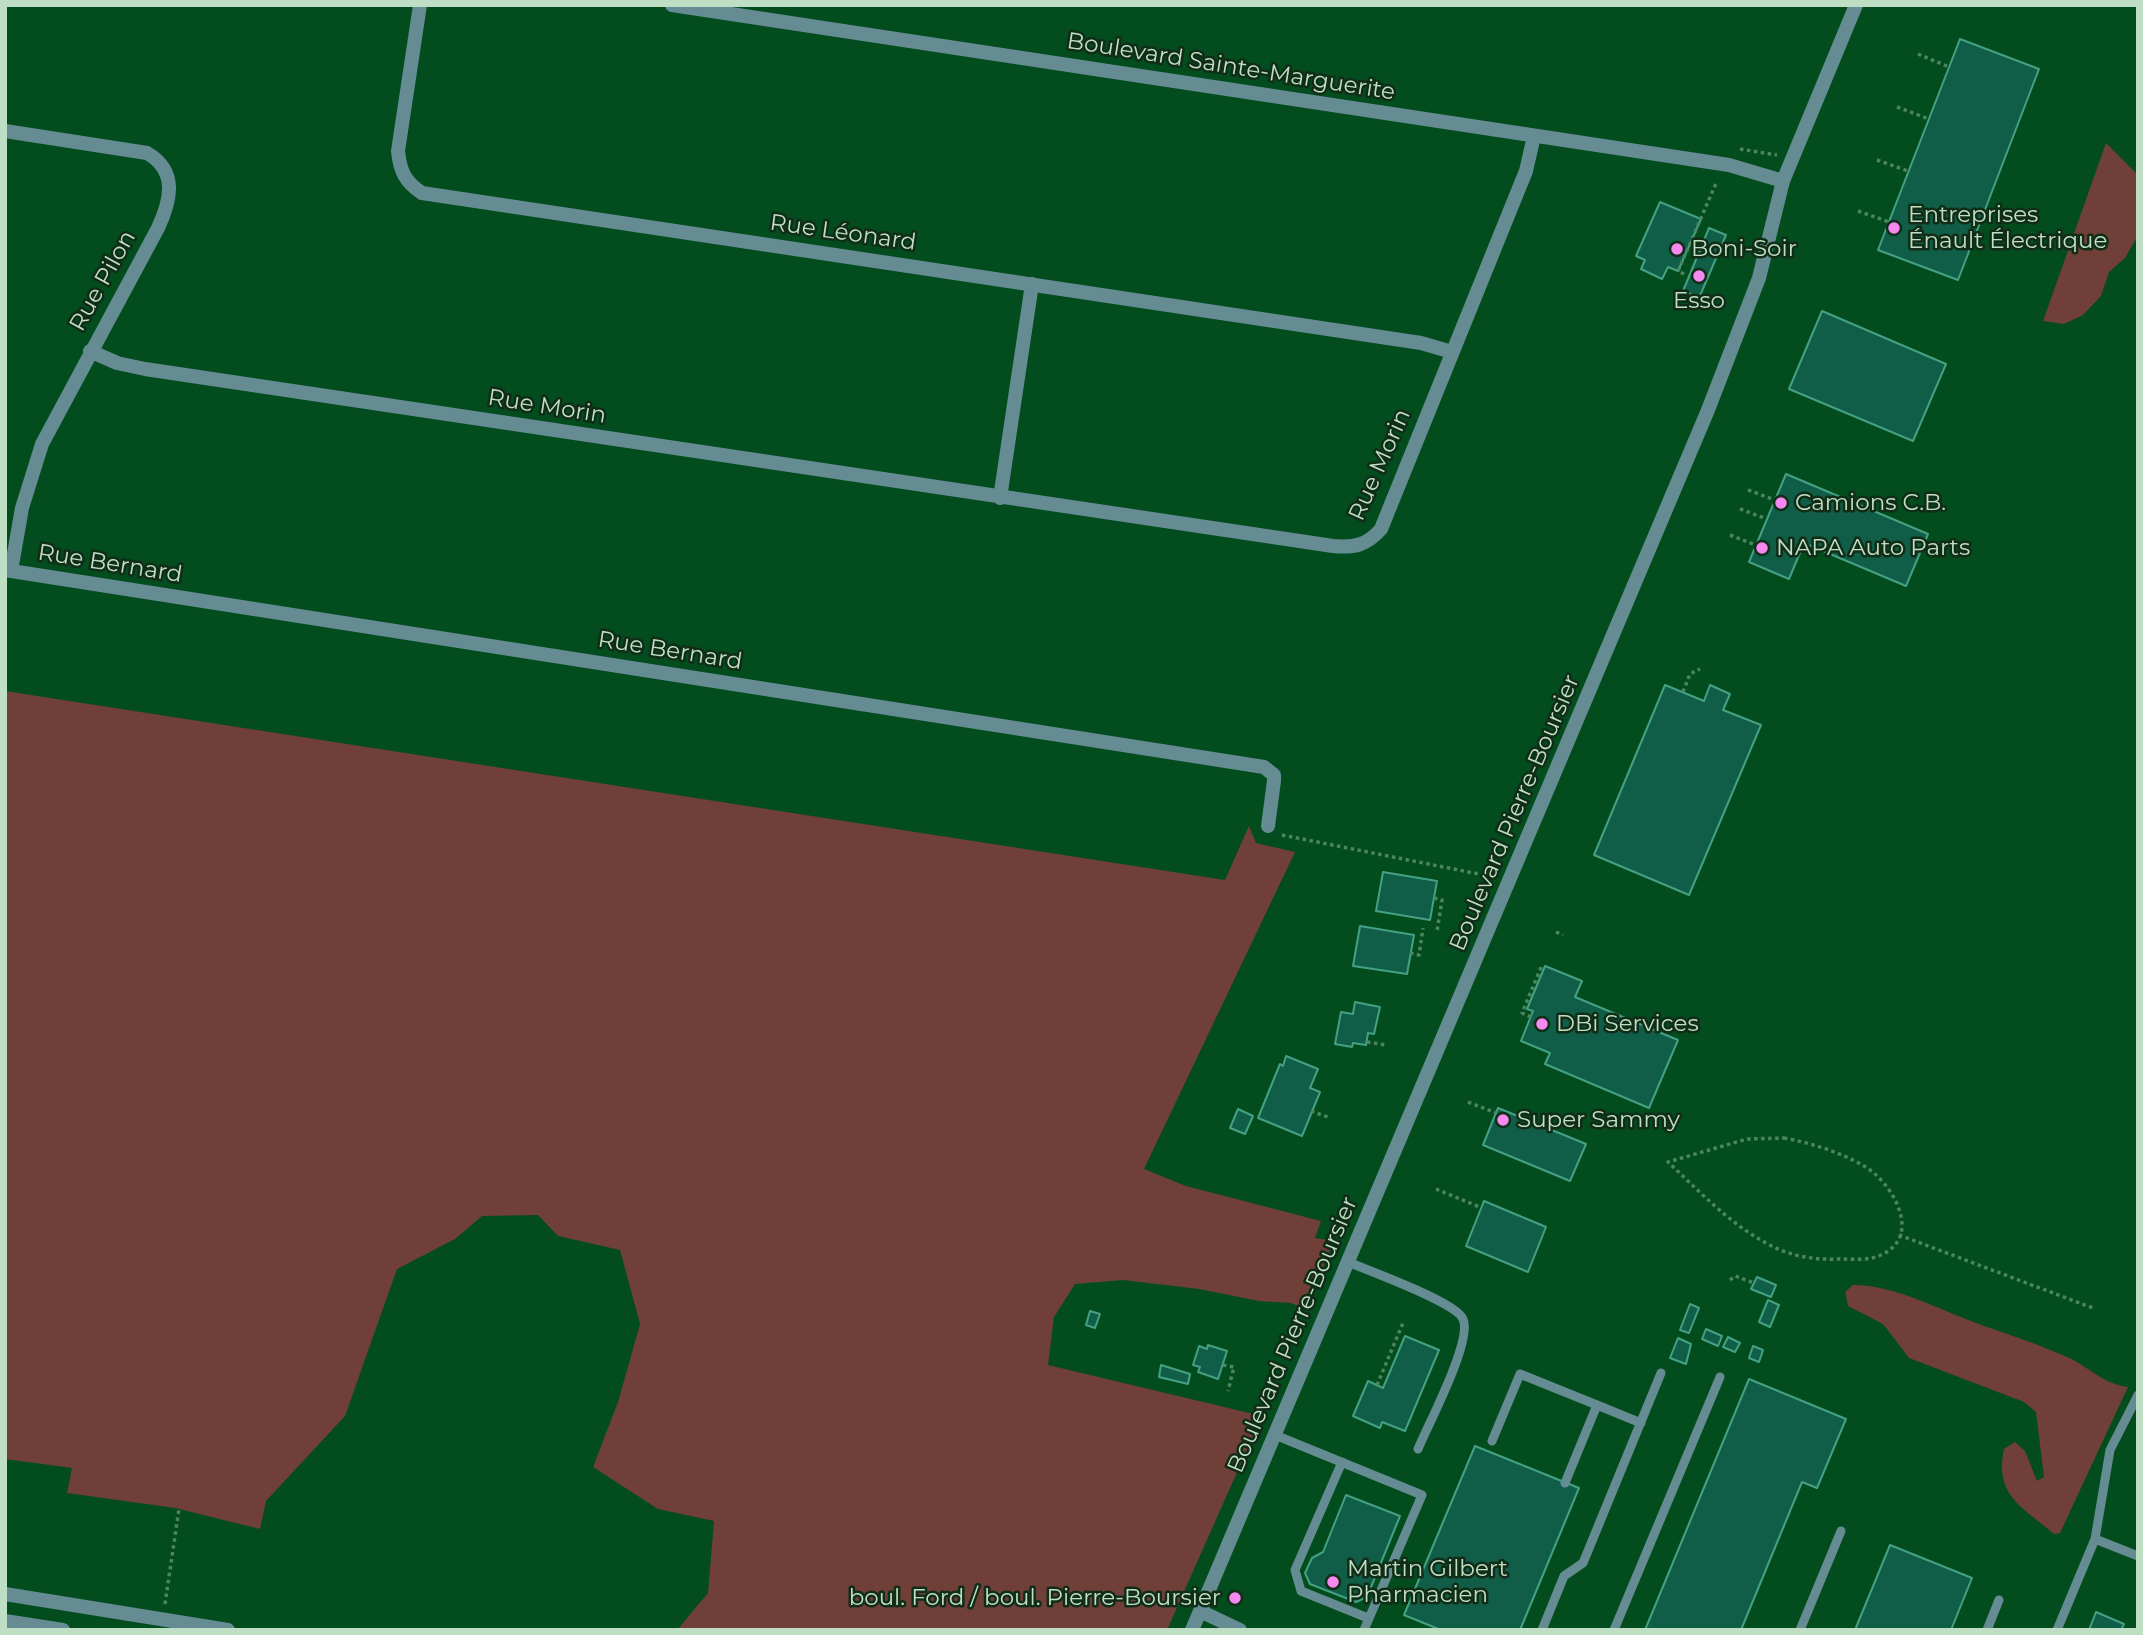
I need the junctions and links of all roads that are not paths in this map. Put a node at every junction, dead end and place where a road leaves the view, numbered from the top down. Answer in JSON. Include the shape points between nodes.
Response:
{"nodes":[{"id":1,"x":420,"y":5,"type":"edge"},
{"id":2,"x":671,"y":5,"type":"edge"},
{"id":3,"x":1856,"y":5,"type":"edge"},
{"id":4,"x":692,"y":7,"type":"edge"},
{"id":5,"x":5,"y":131,"type":"edge"},
{"id":6,"x":1534,"y":136,"type":"junction"},
{"id":7,"x":1783,"y":181,"type":"junction"},
{"id":8,"x":1032,"y":284,"type":"junction"},
{"id":9,"x":90,"y":351,"type":"junction"},
{"id":10,"x":1452,"y":352,"type":"junction"},
{"id":11,"x":1000,"y":498,"type":"junction"},
{"id":12,"x":8,"y":571,"type":"edge"},
{"id":13,"x":1268,"y":826,"type":"road end"},
{"id":14,"x":1348,"y":1262,"type":"junction"},
{"id":15,"x":1661,"y":1373,"type":"dead end"},
{"id":16,"x":1720,"y":1377,"type":"dead end"},
{"id":17,"x":2138,"y":1395,"type":"edge"},
{"id":18,"x":1597,"y":1405,"type":"junction"},
{"id":19,"x":1641,"y":1423,"type":"junction"},
{"id":20,"x":1275,"y":1435,"type":"junction"},
{"id":21,"x":1492,"y":1441,"type":"dead end"},
{"id":22,"x":1418,"y":1449,"type":"dead end"},
{"id":23,"x":1342,"y":1462,"type":"junction"},
{"id":24,"x":1564,"y":1483,"type":"dead end"},
{"id":25,"x":1841,"y":1531,"type":"dead end"},
{"id":26,"x":2095,"y":1539,"type":"junction"},
{"id":27,"x":2138,"y":1556,"type":"edge"},
{"id":28,"x":5,"y":1594,"type":"edge"},
{"id":29,"x":1999,"y":1600,"type":"dead end"},
{"id":30,"x":1200,"y":1611,"type":"junction"},
{"id":31,"x":166,"y":1618,"type":"edge"},
{"id":32,"x":1368,"y":1618,"type":"junction"},
{"id":33,"x":5,"y":1621,"type":"edge"},
{"id":34,"x":63,"y":1630,"type":"edge"},
{"id":35,"x":228,"y":1630,"type":"edge"},
{"id":36,"x":1192,"y":1630,"type":"edge"},
{"id":37,"x":1240,"y":1630,"type":"edge"},
{"id":38,"x":1364,"y":1630,"type":"edge"},
{"id":39,"x":1542,"y":1630,"type":"edge"},
{"id":40,"x":1614,"y":1630,"type":"edge"},
{"id":41,"x":1800,"y":1630,"type":"edge"},
{"id":42,"x":1987,"y":1630,"type":"edge"},
{"id":43,"x":2057,"y":1630,"type":"edge"}],
"edges":[{"from":1,"to":8,"type":"street","name":"Rue Léonard","via":[[398,151],[401,172],[422,192]]},
{"from":2,"to":4,"type":"street","name":"Boulevard Sainte-Marguerite"},
{"from":3,"to":7,"type":"street","name":"Boulevard Pierre-Boursier"},
{"from":4,"to":6,"type":"street","name":"Boulevard Sainte-Marguerite"},
{"from":5,"to":9,"type":"street","name":"Rue Pilon","via":[[147,153],[169,177],[170,197],[163,217]]},
{"from":6,"to":7,"type":"street","name":"Boulevard Sainte-Marguerite","via":[[1729,165]]},
{"from":6,"to":10,"type":"street","name":"Rue Morin","via":[[1526,171]]},
{"from":7,"to":14,"type":"street","name":"Boulevard Pierre-Boursier","via":[[1745,318]]},
{"from":8,"to":10,"type":"street","name":"Rue Léonard"},
{"from":8,"to":11,"type":"street"},
{"from":9,"to":11,"type":"street","name":"Rue Morin","via":[[138,368]]},
{"from":9,"to":12,"type":"street","name":"Rue Pilon","via":[[34,464]]},
{"from":10,"to":11,"type":"street","name":"Rue Morin","via":[[1381,529],[1356,547]]},
{"from":12,"to":13,"type":"street","name":"Rue Bernard","via":[[1264,767],[1274,775]]},
{"from":14,"to":20,"type":"street","name":"Boulevard Pierre-Boursier"},
{"from":14,"to":22,"type":"lane","via":[[1445,1304],[1463,1317],[1461,1348]]},
{"from":15,"to":19,"type":"lane"},
{"from":16,"to":40,"type":"lane"},
{"from":17,"to":26,"type":"lane","via":[[2110,1450]]},
{"from":18,"to":19,"type":"lane"},
{"from":18,"to":21,"type":"lane","via":[[1520,1374]]},
{"from":18,"to":24,"type":"lane"},
{"from":19,"to":39,"type":"lane","via":[[1583,1563],[1564,1576]]},
{"from":20,"to":23,"type":"lane"},
{"from":20,"to":30,"type":"street","name":"Boulevard Pierre-Boursier"},
{"from":23,"to":32,"type":"lane","via":[[1295,1570],[1301,1591]]},
{"from":23,"to":32,"type":"lane","via":[[1422,1495]]},
{"from":25,"to":41,"type":"lane"},
{"from":26,"to":27,"type":"lane"},
{"from":26,"to":43,"type":"lane"},
{"from":28,"to":31,"type":"street"},
{"from":29,"to":42,"type":"lane"},
{"from":30,"to":36,"type":"street","name":"Boulevard Pierre-Boursier"},
{"from":30,"to":37,"type":"street"},
{"from":31,"to":35,"type":"street"},
{"from":32,"to":38,"type":"lane"},
{"from":33,"to":34,"type":"street"}]}
